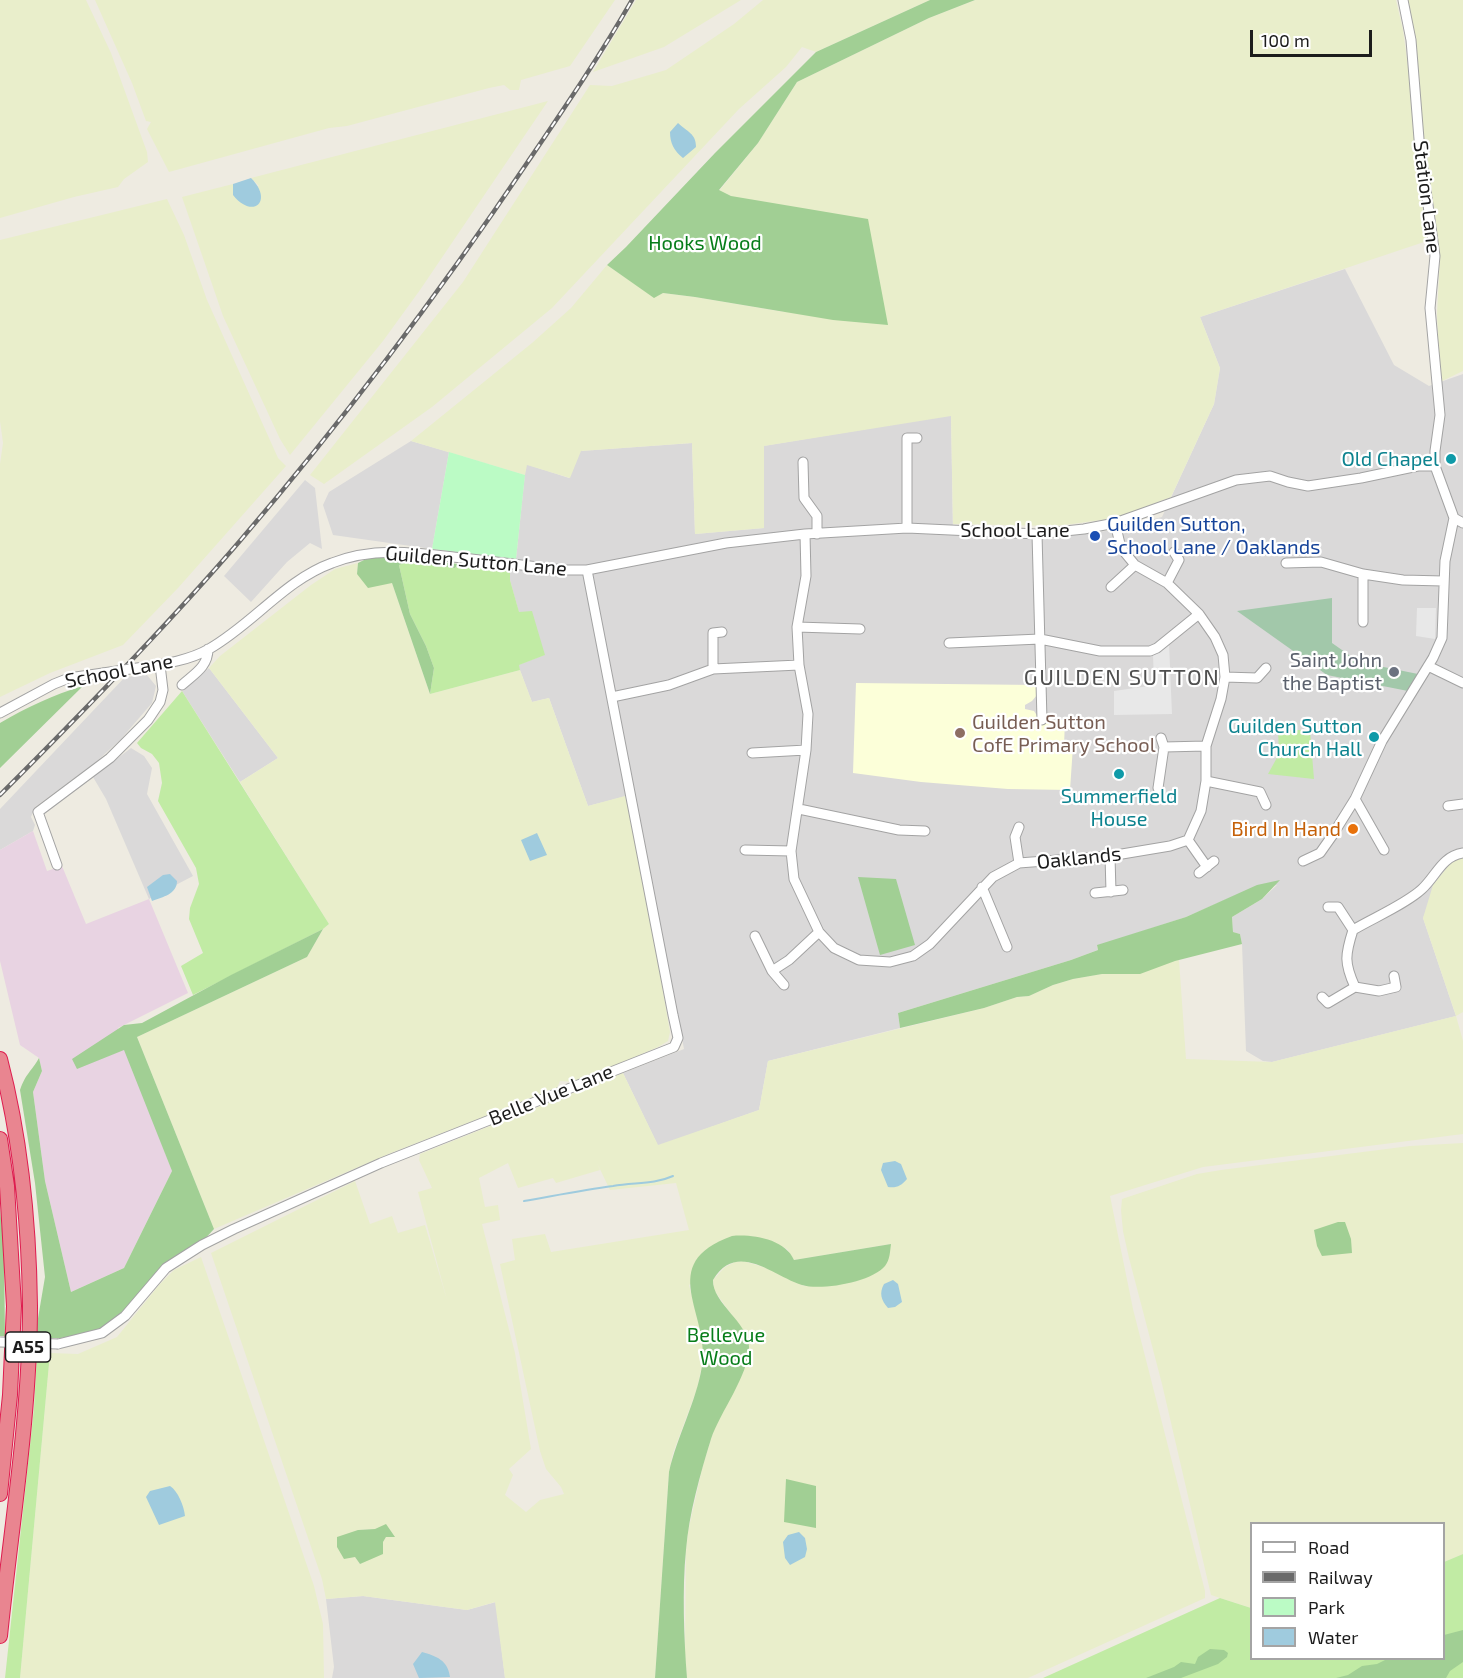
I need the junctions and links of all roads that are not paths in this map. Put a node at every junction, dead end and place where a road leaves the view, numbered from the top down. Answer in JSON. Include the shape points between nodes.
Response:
{"nodes":[{"id":1,"x":1403,"y":0,"type":"edge"},
{"id":2,"x":917,"y":438,"type":"dead end"},
{"id":3,"x":803,"y":462,"type":"dead end"},
{"id":4,"x":1435,"y":466,"type":"junction"},
{"id":5,"x":1459,"y":521,"type":"edge"},
{"id":6,"x":1114,"y":523,"type":"junction"},
{"id":7,"x":907,"y":528,"type":"junction"},
{"id":8,"x":806,"y":534,"type":"junction"},
{"id":9,"x":817,"y":534,"type":"junction"},
{"id":10,"x":1037,"y":534,"type":"junction"},
{"id":11,"x":1180,"y":557,"type":"dead end"},
{"id":12,"x":331,"y":563,"type":"joint"},
{"id":13,"x":1286,"y":563,"type":"dead end"},
{"id":14,"x":1135,"y":565,"type":"junction"},
{"id":15,"x":587,"y":570,"type":"junction"},
{"id":16,"x":1363,"y":574,"type":"junction"},
{"id":17,"x":1113,"y":581,"type":"dead end"},
{"id":18,"x":1443,"y":581,"type":"junction"},
{"id":19,"x":1167,"y":583,"type":"junction"},
{"id":20,"x":1199,"y":614,"type":"junction"},
{"id":21,"x":1364,"y":622,"type":"dead end"},
{"id":22,"x":797,"y":627,"type":"junction"},
{"id":23,"x":860,"y":629,"type":"dead end"},
{"id":24,"x":722,"y":633,"type":"dead end"},
{"id":25,"x":1040,"y":639,"type":"junction"},
{"id":26,"x":949,"y":643,"type":"dead end"},
{"id":27,"x":208,"y":649,"type":"junction"},
{"id":28,"x":799,"y":664,"type":"junction"},
{"id":29,"x":160,"y":665,"type":"junction"},
{"id":30,"x":1428,"y":666,"type":"junction"},
{"id":31,"x":1266,"y":668,"type":"dead end"},
{"id":32,"x":713,"y":669,"type":"junction"},
{"id":33,"x":1225,"y":677,"type":"junction"},
{"id":34,"x":1463,"y":683,"type":"edge"},
{"id":35,"x":182,"y":685,"type":"dead end"},
{"id":36,"x":612,"y":697,"type":"junction"},
{"id":37,"x":0,"y":713,"type":"edge"},
{"id":38,"x":1042,"y":720,"type":"dead end"},
{"id":39,"x":1206,"y":746,"type":"junction"},
{"id":40,"x":806,"y":750,"type":"junction"},
{"id":41,"x":758,"y":753,"type":"dead end"},
{"id":42,"x":1206,"y":781,"type":"junction"},
{"id":43,"x":1158,"y":788,"type":"dead end"},
{"id":44,"x":1355,"y":799,"type":"junction"},
{"id":45,"x":1463,"y":804,"type":"edge"},
{"id":46,"x":1266,"y":805,"type":"dead end"},
{"id":47,"x":1448,"y":806,"type":"dead end"},
{"id":48,"x":799,"y":809,"type":"junction"},
{"id":49,"x":925,"y":831,"type":"dead end"},
{"id":50,"x":1015,"y":834,"type":"dead end"},
{"id":51,"x":1188,"y":840,"type":"junction"},
{"id":52,"x":752,"y":847,"type":"dead end"},
{"id":53,"x":1384,"y":849,"type":"dead end"},
{"id":54,"x":791,"y":851,"type":"junction"},
{"id":55,"x":1463,"y":853,"type":"edge"},
{"id":56,"x":1110,"y":856,"type":"junction"},
{"id":57,"x":1303,"y":861,"type":"dead end"},
{"id":58,"x":1019,"y":863,"type":"junction"},
{"id":59,"x":57,"y":865,"type":"dead end"},
{"id":60,"x":1198,"y":873,"type":"dead end"},
{"id":61,"x":982,"y":887,"type":"junction"},
{"id":62,"x":1122,"y":890,"type":"dead end"},
{"id":63,"x":1111,"y":892,"type":"junction"},
{"id":64,"x":1095,"y":893,"type":"dead end"},
{"id":65,"x":1344,"y":898,"type":"dead end"},
{"id":66,"x":1353,"y":930,"type":"junction"},
{"id":67,"x":819,"y":932,"type":"junction"},
{"id":68,"x":754,"y":936,"type":"dead end"},
{"id":69,"x":1007,"y":947,"type":"dead end"},
{"id":70,"x":772,"y":970,"type":"junction"},
{"id":71,"x":1394,"y":976,"type":"dead end"},
{"id":72,"x":784,"y":985,"type":"dead end"},
{"id":73,"x":1355,"y":987,"type":"junction"},
{"id":74,"x":1331,"y":1014,"type":"dead end"},
{"id":75,"x":0,"y":1059,"type":"edge"},
{"id":76,"x":0,"y":1139,"type":"edge"},
{"id":77,"x":0,"y":1342,"type":"edge"},
{"id":78,"x":0,"y":1494,"type":"edge"},
{"id":79,"x":0,"y":1636,"type":"edge"}],
"edges":[{"from":1,"to":4,"type":"street","name":"Station Lane","via":[[1435,256],[1430,308],[1440,415]]},
{"from":2,"to":7,"type":"street","via":[[907,438]]},
{"from":3,"to":9,"type":"street","via":[[808,482],[804,498],[817,516]]},
{"from":4,"to":5,"type":"street"},
{"from":4,"to":6,"type":"street","name":"School Lane","via":[[1308,486],[1270,476],[1236,480]]},
{"from":5,"to":18,"type":"street","via":[[1448,544]]},
{"from":6,"to":10,"type":"street","name":"School Lane"},
{"from":6,"to":14,"type":"street","via":[[1121,548]]},
{"from":7,"to":9,"type":"street","name":"School Lane"},
{"from":7,"to":10,"type":"street","name":"School Lane"},
{"from":8,"to":9,"type":"street","name":"School Lane"},
{"from":8,"to":15,"type":"street","name":"School Lane","via":[[726,543]]},
{"from":8,"to":22,"type":"street","name":"Oaklands","via":[[806,576]]},
{"from":10,"to":25,"type":"street"},
{"from":11,"to":19,"type":"street"},
{"from":12,"to":15,"type":"street","name":"Guilden Sutton Lane","via":[[375,552],[408,552]]},
{"from":12,"to":27,"type":"street","name":"School Lane","via":[[291,586]]},
{"from":13,"to":16,"type":"street","via":[[1321,562]]},
{"from":14,"to":17,"type":"street"},
{"from":14,"to":19,"type":"street"},
{"from":15,"to":36,"type":"street","name":"Belle Vue Lane"},
{"from":16,"to":18,"type":"street"},
{"from":16,"to":21,"type":"street"},
{"from":18,"to":30,"type":"street","via":[[1442,638]]},
{"from":19,"to":20,"type":"street"},
{"from":20,"to":25,"type":"street","via":[[1150,651],[1100,651]]},
{"from":20,"to":33,"type":"street","via":[[1223,655]]},
{"from":22,"to":23,"type":"street"},
{"from":22,"to":28,"type":"street","name":"Oaklands"},
{"from":24,"to":32,"type":"street","via":[[713,633]]},
{"from":25,"to":26,"type":"street"},
{"from":25,"to":38,"type":"street"},
{"from":27,"to":29,"type":"street","name":"School Lane"},
{"from":27,"to":35,"type":"street","name":"School Lane","via":[[205,665]]},
{"from":28,"to":32,"type":"street"},
{"from":28,"to":40,"type":"street","name":"Oaklands","via":[[808,714]]},
{"from":29,"to":37,"type":"street","name":"School Lane","bridge":true,"via":[[69,678]]},
{"from":29,"to":59,"type":"street","via":[[163,690],[148,720],[110,758],[38,812]]},
{"from":30,"to":34,"type":"street"},
{"from":30,"to":44,"type":"street","via":[[1382,741]]},
{"from":31,"to":33,"type":"street","via":[[1259,682]]},
{"from":32,"to":36,"type":"street","via":[[669,685]]},
{"from":33,"to":39,"type":"street"},
{"from":36,"to":77,"type":"street","name":"Belle Vue Lane","bridge":true,"via":[[674,1015],[678,1038],[674,1047],[381,1163],[234,1229],[166,1268],[125,1316],[102,1333],[58,1344]]},
{"from":39,"to":42,"type":"street"},
{"from":39,"to":43,"type":"street","via":[[1162,742]]},
{"from":40,"to":41,"type":"street"},
{"from":40,"to":48,"type":"street","name":"Oaklands"},
{"from":42,"to":46,"type":"street","via":[[1260,792]]},
{"from":42,"to":51,"type":"street","via":[[1201,811]]},
{"from":44,"to":53,"type":"street"},
{"from":44,"to":57,"type":"street","via":[[1320,854]]},
{"from":45,"to":47,"type":"street"},
{"from":48,"to":49,"type":"street","via":[[899,830],[914,825]]},
{"from":48,"to":54,"type":"street","name":"Oaklands"},
{"from":50,"to":58,"type":"street"},
{"from":51,"to":56,"type":"street","name":"Oaklands"},
{"from":51,"to":60,"type":"street","via":[[1210,864]]},
{"from":52,"to":54,"type":"street"},
{"from":54,"to":67,"type":"street","name":"Oaklands","via":[[794,879]]},
{"from":55,"to":66,"type":"street","via":[[1442,863],[1422,889]]},
{"from":56,"to":58,"type":"street","name":"Oaklands"},
{"from":56,"to":63,"type":"street"},
{"from":58,"to":61,"type":"street","name":"Oaklands"},
{"from":61,"to":67,"type":"street","name":"Oaklands","via":[[930,944],[913,956],[890,962],[859,960],[834,948]]},
{"from":61,"to":69,"type":"street"},
{"from":62,"to":63,"type":"street"},
{"from":63,"to":64,"type":"street"},
{"from":65,"to":66,"type":"street","via":[[1333,907]]},
{"from":66,"to":73,"type":"street","via":[[1346,953],[1347,969]]},
{"from":67,"to":70,"type":"street"},
{"from":68,"to":70,"type":"street"},
{"from":70,"to":72,"type":"street"},
{"from":71,"to":73,"type":"street","via":[[1401,988],[1379,991]]},
{"from":73,"to":74,"type":"street","via":[[1325,1000]]},
{"from":75,"to":79,"type":"highway","number":"A55","via":[[24,1187],[30,1306],[26,1396]]},
{"from":76,"to":78,"type":"highway","number":"A55","via":[[7,1186],[14,1306]]}]}
